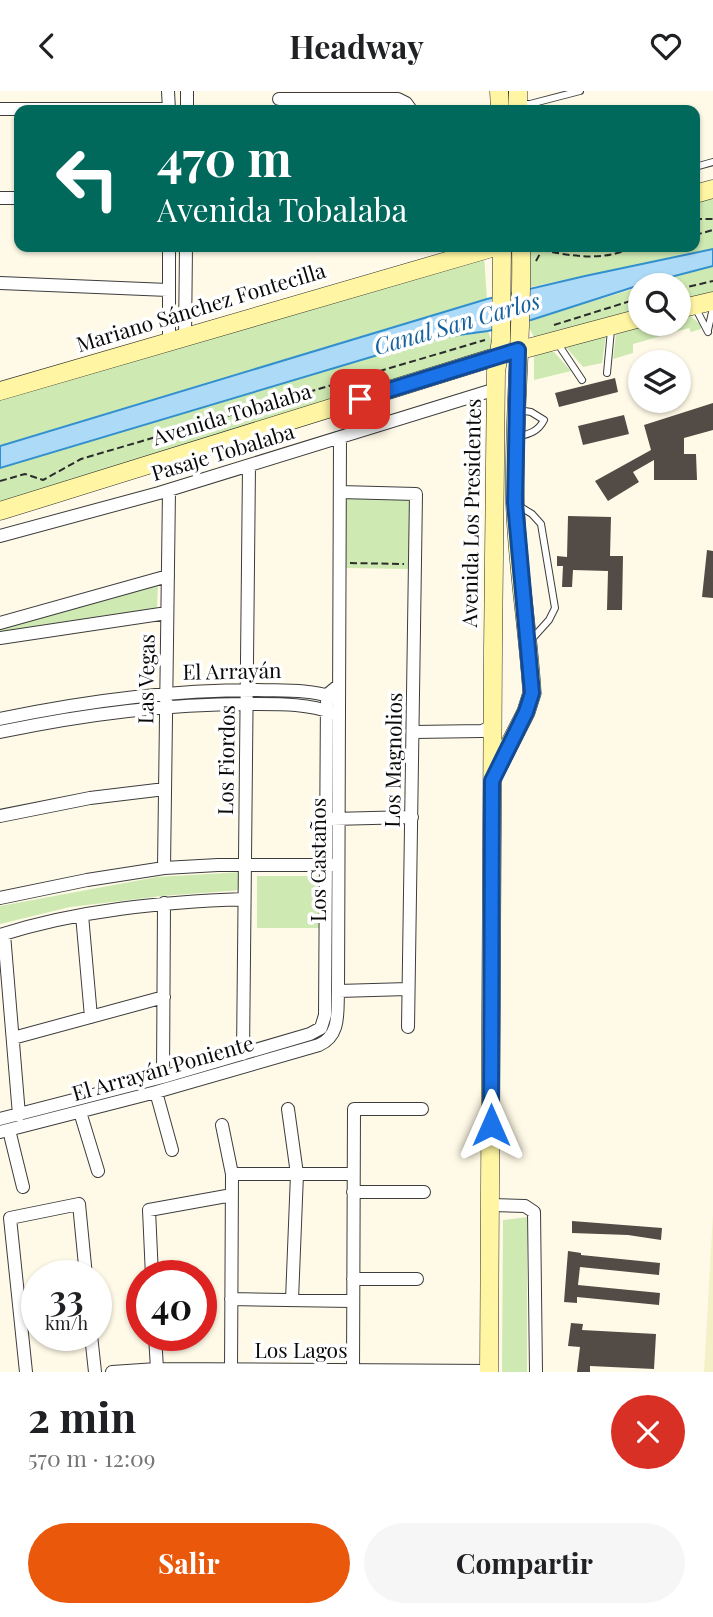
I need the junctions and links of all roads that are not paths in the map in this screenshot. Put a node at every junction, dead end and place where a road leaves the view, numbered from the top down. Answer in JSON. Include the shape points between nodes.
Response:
{"nodes":[{"id":1,"x":580,"y":91,"type":"edge"},
{"id":2,"x":279,"y":100,"type":"edge"},
{"id":3,"x":499,"y":101,"type":"edge"},
{"id":4,"x":518,"y":102,"type":"edge"},
{"id":5,"x":374,"y":104,"type":"edge"},
{"id":6,"x":406,"y":105,"type":"edge"},
{"id":7,"x":169,"y":252,"type":"edge"},
{"id":8,"x":186,"y":252,"type":"edge"},
{"id":9,"x":477,"y":252,"type":"edge"},
{"id":10,"x":502,"y":252,"type":"edge"},
{"id":11,"x":521,"y":252,"type":"edge"},
{"id":12,"x":0,"y":283,"type":"edge"},
{"id":13,"x":167,"y":291,"type":"junction"},
{"id":14,"x":713,"y":301,"type":"edge"},
{"id":15,"x":691,"y":306,"type":"edge"},
{"id":16,"x":713,"y":308,"type":"edge"},
{"id":17,"x":691,"y":312,"type":"edge"},
{"id":18,"x":628,"y":321,"type":"edge"},
{"id":19,"x":612,"y":325,"type":"junction"},
{"id":20,"x":551,"y":333,"type":"junction"},
{"id":21,"x":177,"y":341,"type":"junction"},
{"id":22,"x":520,"y":341,"type":"junction"},
{"id":23,"x":498,"y":342,"type":"junction"},
{"id":24,"x":607,"y":373,"type":"dead end"},
{"id":25,"x":582,"y":380,"type":"dead end"},
{"id":26,"x":496,"y":389,"type":"junction"},
{"id":27,"x":0,"y":391,"type":"edge"},
{"id":28,"x":496,"y":420,"type":"junction"},
{"id":29,"x":516,"y":424,"type":"junction"},
{"id":30,"x":341,"y":437,"type":"junction"},
{"id":31,"x":495,"y":458,"type":"junction"},
{"id":32,"x":515,"y":458,"type":"junction"},
{"id":33,"x":249,"y":466,"type":"junction"},
{"id":34,"x":169,"y":490,"type":"junction"},
{"id":35,"x":340,"y":492,"type":"junction"},
{"id":36,"x":515,"y":503,"type":"junction"},
{"id":37,"x":0,"y":511,"type":"edge"},
{"id":38,"x":0,"y":536,"type":"edge"},
{"id":39,"x":168,"y":576,"type":"junction"},
{"id":40,"x":167,"y":613,"type":"junction"},
{"id":41,"x":0,"y":623,"type":"edge"},
{"id":42,"x":0,"y":638,"type":"edge"},
{"id":43,"x":527,"y":644,"type":"junction"},
{"id":44,"x":247,"y":690,"type":"junction"},
{"id":45,"x":166,"y":693,"type":"junction"},
{"id":46,"x":333,"y":697,"type":"junction"},
{"id":47,"x":246,"y":704,"type":"junction"},
{"id":48,"x":166,"y":707,"type":"junction"},
{"id":49,"x":333,"y":713,"type":"junction"},
{"id":50,"x":0,"y":719,"type":"edge"},
{"id":51,"x":493,"y":726,"type":"junction"},
{"id":52,"x":516,"y":731,"type":"junction"},
{"id":53,"x":0,"y":732,"type":"edge"},
{"id":54,"x":414,"y":732,"type":"junction"},
{"id":55,"x":492,"y":781,"type":"junction"},
{"id":56,"x":165,"y":789,"type":"junction"},
{"id":57,"x":0,"y":816,"type":"edge"},
{"id":58,"x":412,"y":817,"type":"junction"},
{"id":59,"x":332,"y":819,"type":"junction"},
{"id":60,"x":245,"y":865,"type":"junction"},
{"id":61,"x":332,"y":865,"type":"junction"},
{"id":62,"x":164,"y":868,"type":"junction"},
{"id":63,"x":0,"y":899,"type":"edge"},
{"id":64,"x":244,"y":899,"type":"junction"},
{"id":65,"x":164,"y":903,"type":"junction"},
{"id":66,"x":82,"y":915,"type":"junction"},
{"id":67,"x":2,"y":934,"type":"edge"},
{"id":68,"x":408,"y":989,"type":"junction"},
{"id":69,"x":338,"y":991,"type":"junction"},
{"id":70,"x":164,"y":997,"type":"junction"},
{"id":71,"x":91,"y":1017,"type":"junction"},
{"id":72,"x":408,"y":1027,"type":"dead end"},
{"id":73,"x":321,"y":1028,"type":"joint"},
{"id":74,"x":332,"y":1035,"type":"joint"},
{"id":75,"x":13,"y":1038,"type":"junction"},
{"id":76,"x":243,"y":1054,"type":"junction"},
{"id":77,"x":163,"y":1077,"type":"junction"},
{"id":78,"x":156,"y":1092,"type":"junction"},
{"id":79,"x":288,"y":1109,"type":"dead end"},
{"id":80,"x":422,"y":1109,"type":"dead end"},
{"id":81,"x":80,"y":1112,"type":"junction"},
{"id":82,"x":19,"y":1115,"type":"junction"},
{"id":83,"x":0,"y":1119,"type":"edge"},
{"id":84,"x":222,"y":1125,"type":"dead end"},
{"id":85,"x":4,"y":1131,"type":"edge"},
{"id":86,"x":172,"y":1150,"type":"dead end"},
{"id":87,"x":98,"y":1171,"type":"dead end"},
{"id":88,"x":232,"y":1174,"type":"junction"},
{"id":89,"x":297,"y":1174,"type":"junction"},
{"id":90,"x":353,"y":1174,"type":"junction"},
{"id":91,"x":23,"y":1187,"type":"dead end"},
{"id":92,"x":353,"y":1192,"type":"junction"},
{"id":93,"x":424,"y":1192,"type":"dead end"},
{"id":94,"x":232,"y":1195,"type":"junction"},
{"id":95,"x":491,"y":1205,"type":"junction"},
{"id":96,"x":84,"y":1260,"type":"edge"},
{"id":97,"x":151,"y":1260,"type":"edge"},
{"id":98,"x":353,"y":1279,"type":"junction"},
{"id":99,"x":417,"y":1279,"type":"dead end"},
{"id":100,"x":231,"y":1299,"type":"junction"},
{"id":101,"x":292,"y":1300,"type":"junction"},
{"id":102,"x":352,"y":1301,"type":"junction"},
{"id":103,"x":21,"y":1324,"type":"edge"},
{"id":104,"x":24,"y":1351,"type":"edge"},
{"id":105,"x":93,"y":1351,"type":"edge"},
{"id":106,"x":156,"y":1351,"type":"edge"},
{"id":107,"x":157,"y":1369,"type":"junction"},
{"id":108,"x":231,"y":1371,"type":"edge"},
{"id":109,"x":289,"y":1371,"type":"edge"},
{"id":110,"x":353,"y":1371,"type":"edge"},
{"id":111,"x":26,"y":1372,"type":"edge"},
{"id":112,"x":95,"y":1372,"type":"edge"},
{"id":113,"x":112,"y":1372,"type":"edge"},
{"id":114,"x":489,"y":1372,"type":"edge"},
{"id":115,"x":536,"y":1372,"type":"edge"}],
"edges":[{"from":1,"to":4,"type":"lane","via":[[530,104]]},
{"from":2,"to":5,"type":"street"},
{"from":3,"to":4,"type":"street"},
{"from":5,"to":6,"type":"street","via":[[402,100]]},
{"from":7,"to":13,"type":"street"},
{"from":8,"to":21,"type":"street"},
{"from":9,"to":21,"type":"street","name":"Mariano Sánchez Fontecilla"},
{"from":10,"to":23,"type":"street","name":"Avenida Los Presidentes"},
{"from":11,"to":22,"type":"street","name":"Avenida Los Presidentes"},
{"from":12,"to":13,"type":"street"},
{"from":13,"to":21,"type":"street"},
{"from":14,"to":15,"type":"street"},
{"from":16,"to":17,"type":"lane","via":[[708,332]]},
{"from":18,"to":19,"type":"street","name":"Avenida Tobalaba"},
{"from":19,"to":20,"type":"street","name":"Avenida Tobalaba"},
{"from":19,"to":24,"type":"lane"},
{"from":20,"to":22,"type":"street","name":"Avenida Tobalaba"},
{"from":20,"to":25,"type":"lane"},
{"from":21,"to":27,"type":"street","name":"Mariano Sánchez Fontecilla"},
{"from":22,"to":23,"type":"street","name":"Avenida Tobalaba"},
{"from":22,"to":29,"type":"street","name":"Avenida Los Presidentes"},
{"from":23,"to":26,"type":"street","name":"Avenida Los Presidentes"},
{"from":23,"to":37,"type":"street","name":"Avenida Tobalaba"},
{"from":26,"to":28,"type":"street","name":"Avenida Los Presidentes"},
{"from":26,"to":30,"type":"street","name":"Pasaje Tobalaba"},
{"from":28,"to":29,"type":"street","via":[[504,428]]},
{"from":28,"to":31,"type":"street","name":"Avenida Los Presidentes"},
{"from":29,"to":32,"type":"street","name":"Avenida Los Presidentes"},
{"from":30,"to":33,"type":"street","name":"Pasaje Tobalaba"},
{"from":30,"to":35,"type":"street","name":"Los Castaños"},
{"from":31,"to":32,"type":"street","via":[[505,453]]},
{"from":31,"to":51,"type":"street","name":"Avenida Los Presidentes"},
{"from":32,"to":36,"type":"street","name":"Avenida Los Presidentes"},
{"from":33,"to":34,"type":"street","name":"Pasaje Tobalaba"},
{"from":33,"to":44,"type":"street","name":"Los Fiordos"},
{"from":34,"to":38,"type":"street","name":"Pasaje Tobalaba"},
{"from":34,"to":39,"type":"street","name":"Las Vegas"},
{"from":35,"to":46,"type":"street","name":"Los Castaños","via":[[339,685]]},
{"from":35,"to":54,"type":"street","name":"Los Magnolios","via":[[416,493]]},
{"from":36,"to":43,"type":"street","name":"Avenida Los Presidentes"},
{"from":36,"to":43,"type":"lane","via":[[541,524],[555,608]]},
{"from":39,"to":40,"type":"street","name":"Las Vegas"},
{"from":39,"to":41,"type":"street"},
{"from":40,"to":42,"type":"street"},
{"from":40,"to":45,"type":"street","name":"Las Vegas"},
{"from":43,"to":52,"type":"street","name":"Avenida Los Presidentes","via":[[532,693]]},
{"from":44,"to":45,"type":"street","name":"El Arrayán"},
{"from":44,"to":46,"type":"street","name":"El Arrayán","via":[[304,691]]},
{"from":44,"to":47,"type":"street","name":"Los Fiordos"},
{"from":45,"to":48,"type":"street","name":"Las Vegas"},
{"from":45,"to":50,"type":"street","name":"El Arrayán"},
{"from":46,"to":49,"type":"street","name":"Los Castaños"},
{"from":47,"to":48,"type":"street","name":"El Arrayán"},
{"from":47,"to":49,"type":"street","name":"El Arrayán","via":[[310,706]]},
{"from":47,"to":60,"type":"street","name":"Los Fiordos"},
{"from":48,"to":53,"type":"street","name":"El Arrayán","via":[[81,716]]},
{"from":48,"to":56,"type":"street","name":"Las Vegas"},
{"from":49,"to":59,"type":"street","name":"Los Castaños"},
{"from":51,"to":52,"type":"street","via":[[503,733]]},
{"from":51,"to":54,"type":"street","via":[[482,731]]},
{"from":51,"to":55,"type":"street","name":"Avenida Los Presidentes"},
{"from":52,"to":55,"type":"street","name":"Avenida Los Presidentes"},
{"from":54,"to":58,"type":"street","name":"Los Magnolios"},
{"from":55,"to":95,"type":"street","name":"Avenida Los Presidentes"},
{"from":56,"to":57,"type":"street","via":[[90,797]]},
{"from":56,"to":62,"type":"street","name":"Las Vegas"},
{"from":58,"to":59,"type":"street"},
{"from":58,"to":68,"type":"street","name":"Los Magnolios"},
{"from":59,"to":61,"type":"street","name":"Los Castaños"},
{"from":60,"to":61,"type":"street"},
{"from":60,"to":62,"type":"street"},
{"from":60,"to":64,"type":"street","name":"Los Fiordos"},
{"from":61,"to":69,"type":"street","name":"Los Castaños"},
{"from":61,"to":73,"type":"street","name":"Los Castaños"},
{"from":62,"to":63,"type":"street"},
{"from":64,"to":65,"type":"street"},
{"from":64,"to":76,"type":"street","name":"Los Fiordos"},
{"from":65,"to":66,"type":"street"},
{"from":65,"to":70,"type":"street"},
{"from":66,"to":67,"type":"street"},
{"from":66,"to":71,"type":"street"},
{"from":67,"to":75,"type":"street"},
{"from":68,"to":69,"type":"street"},
{"from":68,"to":72,"type":"street","name":"Los Magnolios"},
{"from":69,"to":74,"type":"street","name":"Los Castaños"},
{"from":70,"to":71,"type":"street"},
{"from":70,"to":77,"type":"street"},
{"from":71,"to":75,"type":"street"},
{"from":73,"to":76,"type":"street","name":"El Arrayán Poniente"},
{"from":74,"to":78,"type":"street","name":"El Arrayán Poniente","via":[[319,1045]]},
{"from":75,"to":82,"type":"street"},
{"from":76,"to":77,"type":"street","name":"El Arrayán Poniente"},
{"from":77,"to":82,"type":"street","name":"El Arrayán Poniente"},
{"from":78,"to":81,"type":"street","name":"El Arrayán Poniente"},
{"from":78,"to":86,"type":"street"},
{"from":79,"to":89,"type":"street"},
{"from":80,"to":90,"type":"street","via":[[354,1109]]},
{"from":81,"to":85,"type":"street","name":"El Arrayán Poniente"},
{"from":81,"to":87,"type":"street"},
{"from":82,"to":83,"type":"street","name":"El Arrayán Poniente"},
{"from":84,"to":88,"type":"street"},
{"from":85,"to":91,"type":"street"},
{"from":88,"to":89,"type":"street"},
{"from":88,"to":94,"type":"street"},
{"from":89,"to":90,"type":"street"},
{"from":89,"to":101,"type":"street"},
{"from":90,"to":92,"type":"street"},
{"from":92,"to":93,"type":"street"},
{"from":92,"to":98,"type":"street"},
{"from":94,"to":97,"type":"street","via":[[149,1210]]},
{"from":94,"to":100,"type":"street"},
{"from":95,"to":114,"type":"street","name":"Avenida Los Presidentes"},
{"from":95,"to":115,"type":"street","via":[[529,1207],[535,1216]]},
{"from":96,"to":103,"type":"street","via":[[79,1204],[10,1218]]},
{"from":98,"to":99,"type":"street"},
{"from":98,"to":102,"type":"street"},
{"from":100,"to":101,"type":"street"},
{"from":100,"to":108,"type":"street"},
{"from":101,"to":102,"type":"street"},
{"from":102,"to":110,"type":"street"},
{"from":104,"to":111,"type":"street"},
{"from":105,"to":112,"type":"street"},
{"from":106,"to":107,"type":"street"},
{"from":107,"to":108,"type":"street","name":"Los Lagos"},
{"from":107,"to":113,"type":"street","name":"Los Lagos"},
{"from":108,"to":109,"type":"street","name":"Los Lagos"},
{"from":109,"to":110,"type":"street","name":"Los Lagos"},
{"from":110,"to":114,"type":"street","name":"Los Lagos"}]}
